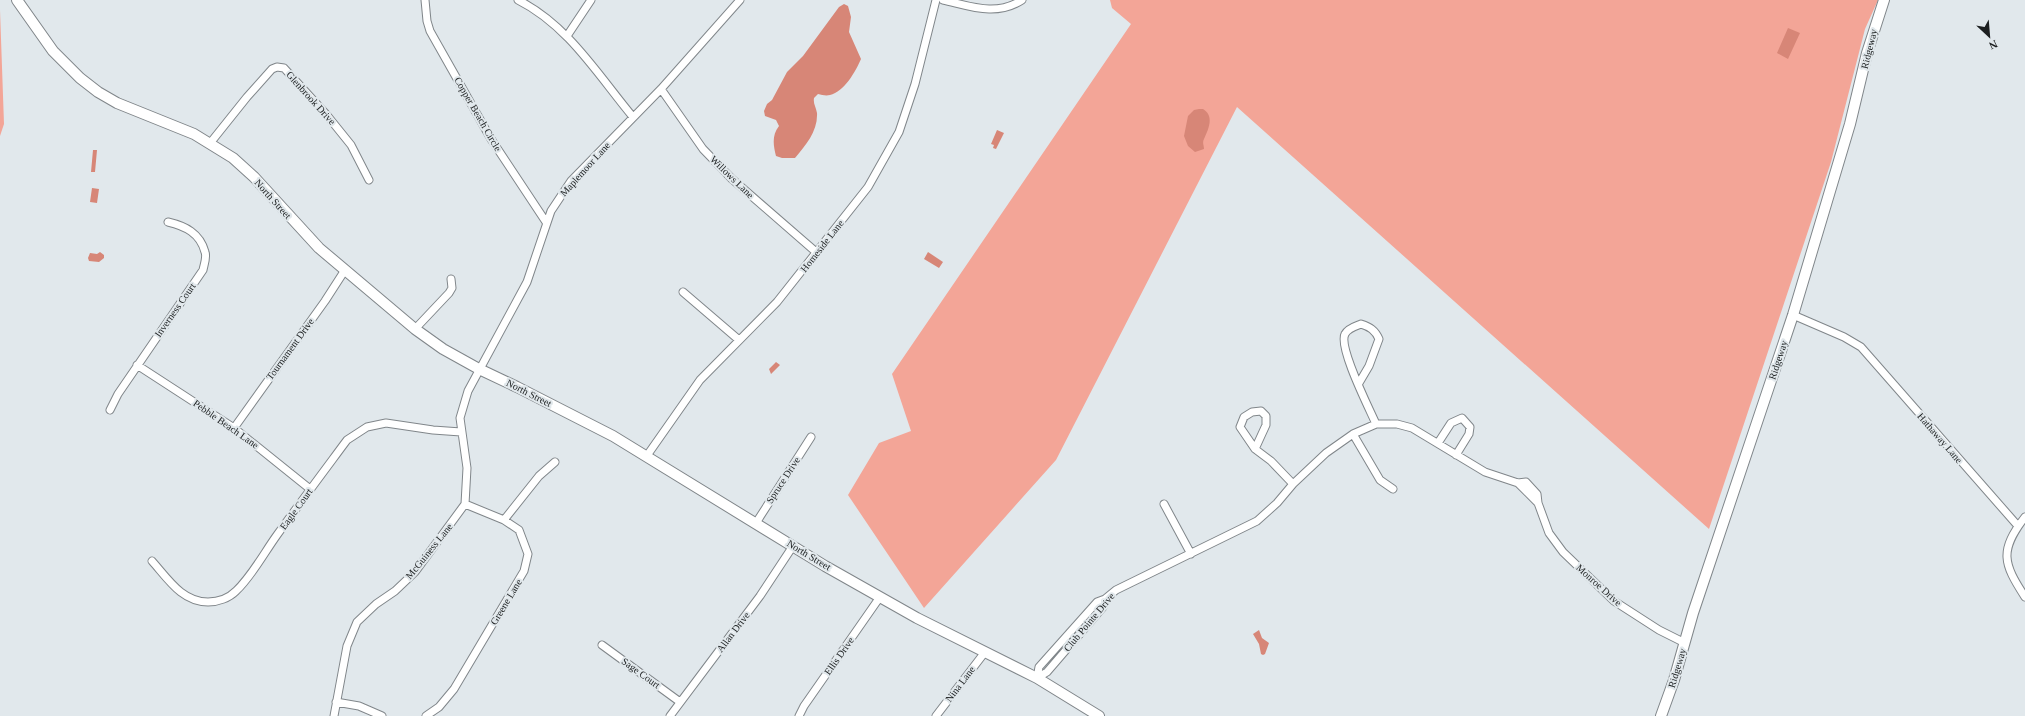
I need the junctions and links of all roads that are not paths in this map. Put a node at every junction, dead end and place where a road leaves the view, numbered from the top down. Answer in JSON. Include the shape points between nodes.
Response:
{"nodes":[{"id":1,"x":17,"y":0,"type":"edge"},
{"id":2,"x":425,"y":0,"type":"edge"},
{"id":3,"x":518,"y":0,"type":"edge"},
{"id":4,"x":592,"y":0,"type":"edge"},
{"id":5,"x":740,"y":0,"type":"edge"},
{"id":6,"x":936,"y":0,"type":"edge"},
{"id":7,"x":943,"y":0,"type":"edge"},
{"id":8,"x":1022,"y":0,"type":"edge"},
{"id":9,"x":1884,"y":0,"type":"edge"},
{"id":10,"x":567,"y":36,"type":"junction"},
{"id":11,"x":661,"y":89,"type":"junction"},
{"id":12,"x":632,"y":117,"type":"junction"},
{"id":13,"x":211,"y":142,"type":"junction"},
{"id":14,"x":369,"y":180,"type":"dead end"},
{"id":15,"x":168,"y":222,"type":"dead end"},
{"id":16,"x":546,"y":222,"type":"junction"},
{"id":17,"x":816,"y":252,"type":"junction"},
{"id":18,"x":345,"y":270,"type":"junction"},
{"id":19,"x":451,"y":279,"type":"dead end"},
{"id":20,"x":683,"y":292,"type":"dead end"},
{"id":21,"x":1792,"y":315,"type":"junction"},
{"id":22,"x":415,"y":328,"type":"junction"},
{"id":23,"x":739,"y":340,"type":"junction"},
{"id":24,"x":137,"y":364,"type":"junction"},
{"id":25,"x":479,"y":369,"type":"junction"},
{"id":26,"x":1359,"y":383,"type":"junction"},
{"id":27,"x":110,"y":410,"type":"dead end"},
{"id":28,"x":1376,"y":424,"type":"junction"},
{"id":29,"x":234,"y":428,"type":"junction"},
{"id":30,"x":461,"y":432,"type":"junction"},
{"id":31,"x":1353,"y":434,"type":"junction"},
{"id":32,"x":811,"y":437,"type":"dead end"},
{"id":33,"x":1438,"y":443,"type":"junction"},
{"id":34,"x":1255,"y":449,"type":"junction"},
{"id":35,"x":1456,"y":455,"type":"junction"},
{"id":36,"x":646,"y":457,"type":"junction"},
{"id":37,"x":555,"y":462,"type":"dead end"},
{"id":38,"x":1293,"y":484,"type":"junction"},
{"id":39,"x":310,"y":489,"type":"junction"},
{"id":40,"x":1393,"y":489,"type":"dead end"},
{"id":41,"x":1538,"y":503,"type":"joint"},
{"id":42,"x":465,"y":504,"type":"junction"},
{"id":43,"x":1164,"y":504,"type":"dead end"},
{"id":44,"x":2025,"y":517,"type":"edge"},
{"id":45,"x":504,"y":520,"type":"junction"},
{"id":46,"x":756,"y":523,"type":"junction"},
{"id":47,"x":2018,"y":526,"type":"junction"},
{"id":48,"x":793,"y":546,"type":"junction"},
{"id":49,"x":1191,"y":554,"type":"junction"},
{"id":50,"x":152,"y":561,"type":"dead end"},
{"id":51,"x":880,"y":597,"type":"junction"},
{"id":52,"x":2025,"y":597,"type":"edge"},
{"id":53,"x":1685,"y":642,"type":"junction"},
{"id":54,"x":602,"y":645,"type":"dead end"},
{"id":55,"x":984,"y":652,"type":"junction"},
{"id":56,"x":1037,"y":678,"type":"junction"},
{"id":57,"x":336,"y":702,"type":"junction"},
{"id":58,"x":680,"y":702,"type":"junction"},
{"id":59,"x":334,"y":716,"type":"edge"},
{"id":60,"x":382,"y":716,"type":"edge"},
{"id":61,"x":426,"y":716,"type":"edge"},
{"id":62,"x":670,"y":716,"type":"edge"},
{"id":63,"x":799,"y":716,"type":"edge"},
{"id":64,"x":936,"y":716,"type":"edge"},
{"id":65,"x":1099,"y":716,"type":"edge"},
{"id":66,"x":1661,"y":716,"type":"edge"}],
"edges":[{"from":1,"to":13,"type":"main road","name":"North Street","via":[[67,66],[98,92],[132,110]]},
{"from":2,"to":16,"type":"street","name":"Copper Beach Circle","via":[[430,31],[491,138]]},
{"from":3,"to":10,"type":"street","via":[[537,10]]},
{"from":4,"to":10,"type":"street"},
{"from":5,"to":11,"type":"street","name":"Maplemoor Lane"},
{"from":6,"to":17,"type":"street","name":"Homeside Lane","via":[[915,84],[899,132],[868,187]]},
{"from":7,"to":8,"type":"street","via":[[988,10],[1007,8]]},
{"from":9,"to":21,"type":"main road","name":"Ridgeway","via":[[1867,53],[1850,124]]},
{"from":10,"to":12,"type":"street"},
{"from":11,"to":12,"type":"street","name":"Maplemoor Lane"},
{"from":11,"to":17,"type":"street","name":"Willows Lane","via":[[703,149],[732,179]]},
{"from":12,"to":16,"type":"street","name":"Maplemoor Lane","via":[[571,181]]},
{"from":13,"to":14,"type":"street","name":"Glenbrook Drive","via":[[247,97],[277,66],[284,68],[326,114],[351,145]]},
{"from":13,"to":18,"type":"main road","name":"North Street","via":[[254,177],[319,248]]},
{"from":15,"to":24,"type":"street","name":"Inverness Court","via":[[184,226],[198,237],[206,253],[203,270]]},
{"from":16,"to":25,"type":"street","name":"Maplemoor Lane","via":[[527,282]]},
{"from":17,"to":23,"type":"street","name":"Homeside Lane","via":[[777,302]]},
{"from":18,"to":22,"type":"main road","name":"North Street"},
{"from":18,"to":29,"type":"street","name":"Tournament Drive"},
{"from":19,"to":22,"type":"street","via":[[452,288],[449,294]]},
{"from":20,"to":23,"type":"street"},
{"from":21,"to":47,"type":"street","name":"Hathaway Lane","via":[[1844,337],[1860,347]]},
{"from":21,"to":53,"type":"main road","name":"Ridgeway"},
{"from":22,"to":25,"type":"main road","name":"North Street","via":[[443,349]]},
{"from":23,"to":36,"type":"street","name":"Homeside Lane","via":[[700,380]]},
{"from":24,"to":27,"type":"street","name":"Inverness Court"},
{"from":24,"to":29,"type":"street","name":"Pebble Beach Lane"},
{"from":25,"to":30,"type":"street","via":[[468,391],[460,418]]},
{"from":25,"to":36,"type":"main road","name":"North Street","via":[[606,433]]},
{"from":26,"to":26,"type":"street","via":[[1344,346],[1345,334],[1361,324],[1369,327],[1379,339],[1369,366]]},
{"from":26,"to":28,"type":"street"},
{"from":28,"to":31,"type":"street","name":"Club Pointe Drive"},
{"from":28,"to":33,"type":"street","name":"Club Pointe Drive","via":[[1397,424],[1412,428]]},
{"from":29,"to":39,"type":"street","name":"Pebble Beach Lane"},
{"from":30,"to":39,"type":"street","name":"Eagle Court","via":[[386,423],[367,427],[347,440]]},
{"from":30,"to":42,"type":"street","via":[[467,468]]},
{"from":31,"to":38,"type":"street","name":"Club Pointe Drive","via":[[1326,453]]},
{"from":31,"to":40,"type":"street","via":[[1380,480]]},
{"from":32,"to":46,"type":"street","name":"Spruce Drive"},
{"from":33,"to":35,"type":"street","name":"Club Pointe Drive"},
{"from":33,"to":35,"type":"street","via":[[1451,424],[1462,418],[1470,427],[1470,434]]},
{"from":34,"to":34,"type":"street","via":[[1240,427],[1244,417],[1252,412],[1261,411],[1266,416],[1266,425]]},
{"from":34,"to":38,"type":"street","via":[[1271,461]]},
{"from":35,"to":41,"type":"street","name":"Club Pointe Drive","via":[[1485,472],[1518,483]]},
{"from":36,"to":46,"type":"main road","name":"North Street"},
{"from":37,"to":45,"type":"street","via":[[539,476]]},
{"from":38,"to":49,"type":"street","name":"Club Pointe Drive","via":[[1277,504],[1258,521]]},
{"from":39,"to":50,"type":"street","name":"Eagle Court","via":[[236,591],[222,600],[209,602],[190,599],[177,590]]},
{"from":41,"to":53,"type":"street","name":"Monroe Drive","via":[[1549,533],[1564,552],[1614,601],[1659,630]]},
{"from":42,"to":45,"type":"street","name":"Greene Lane"},
{"from":42,"to":57,"type":"street","name":"McGuiness Lane","via":[[415,572],[357,622],[347,646]]},
{"from":43,"to":49,"type":"street"},
{"from":44,"to":47,"type":"street"},
{"from":45,"to":61,"type":"street","name":"Greene Lane","via":[[519,530],[528,554],[524,571],[454,689],[439,707]]},
{"from":46,"to":48,"type":"main road","name":"North Street"},
{"from":47,"to":52,"type":"street","via":[[2006,548],[2006,560]]},
{"from":48,"to":51,"type":"main road","name":"North Street"},
{"from":48,"to":58,"type":"street","name":"Allan Drive","via":[[760,596]]},
{"from":49,"to":56,"type":"street","name":"Club Pointe Drive","via":[[1116,590],[1097,602],[1039,667]]},
{"from":51,"to":55,"type":"main road","name":"North Street"},
{"from":51,"to":63,"type":"street","name":"Ellis Drive"},
{"from":53,"to":66,"type":"main road","name":"Ridgeway"},
{"from":54,"to":58,"type":"street","name":"Sage Court"},
{"from":55,"to":56,"type":"main road","name":"North Street"},
{"from":55,"to":64,"type":"street","name":"Nina Lane"},
{"from":56,"to":65,"type":"main road","name":"North Street"},
{"from":57,"to":59,"type":"street","name":"McGuiness Lane"},
{"from":57,"to":60,"type":"street","via":[[359,706]]},
{"from":58,"to":62,"type":"street","name":"Allan Drive"}]}
